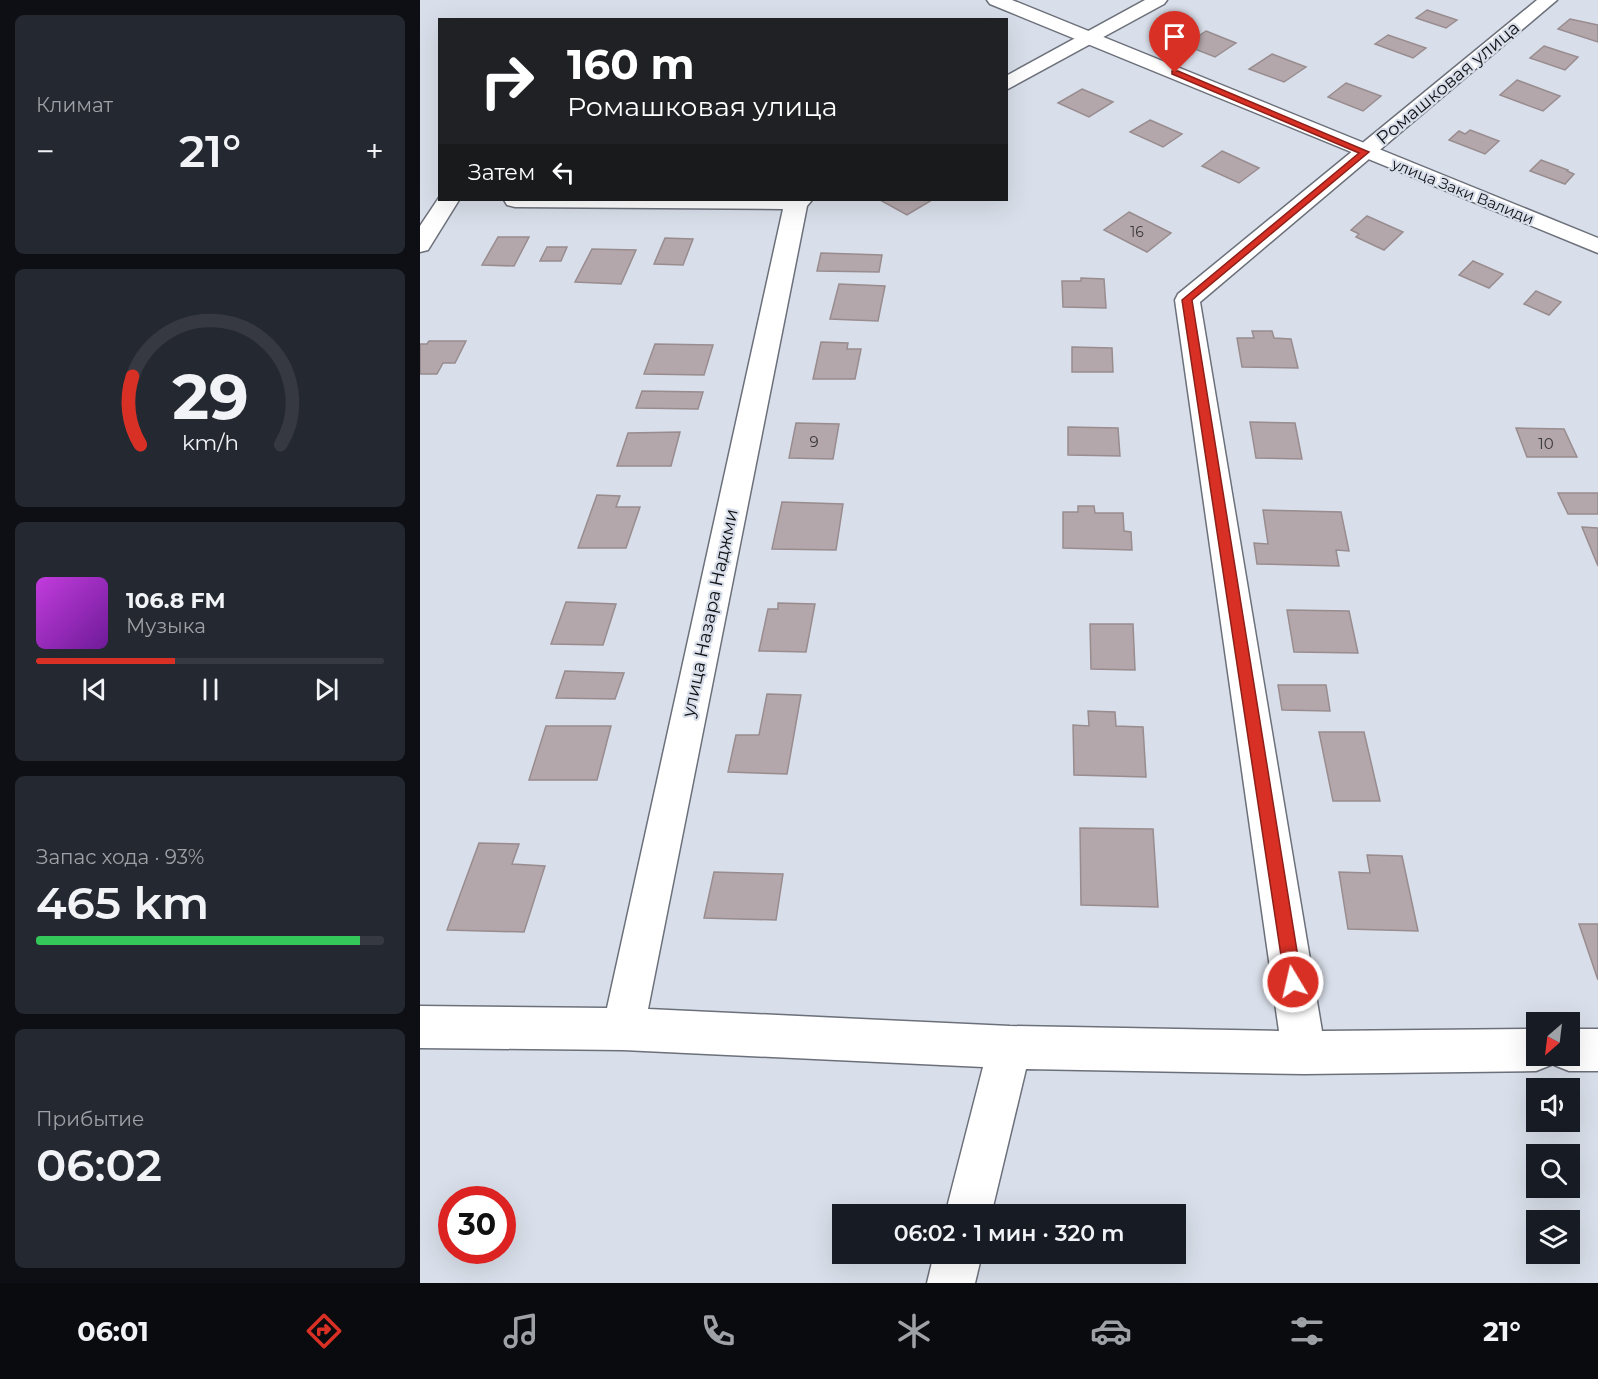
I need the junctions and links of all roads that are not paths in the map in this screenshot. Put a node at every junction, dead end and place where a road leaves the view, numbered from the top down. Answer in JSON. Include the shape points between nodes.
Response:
{"nodes":[{"id":1,"x":996,"y":0,"type":"edge"},
{"id":2,"x":1158,"y":0,"type":"edge"},
{"id":3,"x":1548,"y":0,"type":"edge"},
{"id":4,"x":1090,"y":37,"type":"junction"},
{"id":5,"x":1008,"y":83,"type":"edge"},
{"id":6,"x":1365,"y":152,"type":"junction"},
{"id":7,"x":420,"y":199,"type":"edge"},
{"id":8,"x":438,"y":199,"type":"edge"},
{"id":9,"x":447,"y":201,"type":"edge"},
{"id":10,"x":798,"y":201,"type":"edge"},
{"id":11,"x":420,"y":245,"type":"edge"},
{"id":12,"x":1598,"y":246,"type":"edge"},
{"id":13,"x":420,"y":1027,"type":"edge"},
{"id":14,"x":623,"y":1029,"type":"junction"},
{"id":15,"x":1010,"y":1047,"type":"junction"},
{"id":16,"x":1526,"y":1050,"type":"edge"},
{"id":17,"x":1580,"y":1050,"type":"edge"},
{"id":18,"x":1598,"y":1050,"type":"edge"},
{"id":19,"x":1304,"y":1053,"type":"junction"},
{"id":20,"x":971,"y":1204,"type":"edge"},
{"id":21,"x":956,"y":1264,"type":"edge"},
{"id":22,"x":951,"y":1283,"type":"edge"}],
"edges":[{"from":1,"to":4,"type":"street","name":"улица Заки Валиди"},
{"from":2,"to":4,"type":"street"},
{"from":3,"to":6,"type":"street","name":"Ромашковая улица"},
{"from":4,"to":5,"type":"street"},
{"from":4,"to":6,"type":"street","name":"улица Заки Валиди"},
{"from":6,"to":12,"type":"street","name":"улица Заки Валиди"},
{"from":6,"to":19,"type":"street","name":"Ромашковая улица","via":[[1187,300]]},
{"from":7,"to":8,"type":"street"},
{"from":9,"to":11,"type":"street"},
{"from":10,"to":14,"type":"street","name":"улица Назара Наджми"},
{"from":13,"to":14,"type":"street"},
{"from":14,"to":15,"type":"street"},
{"from":15,"to":19,"type":"street"},
{"from":15,"to":20,"type":"street"},
{"from":16,"to":19,"type":"street"},
{"from":17,"to":18,"type":"street"},
{"from":21,"to":22,"type":"street"}]}
